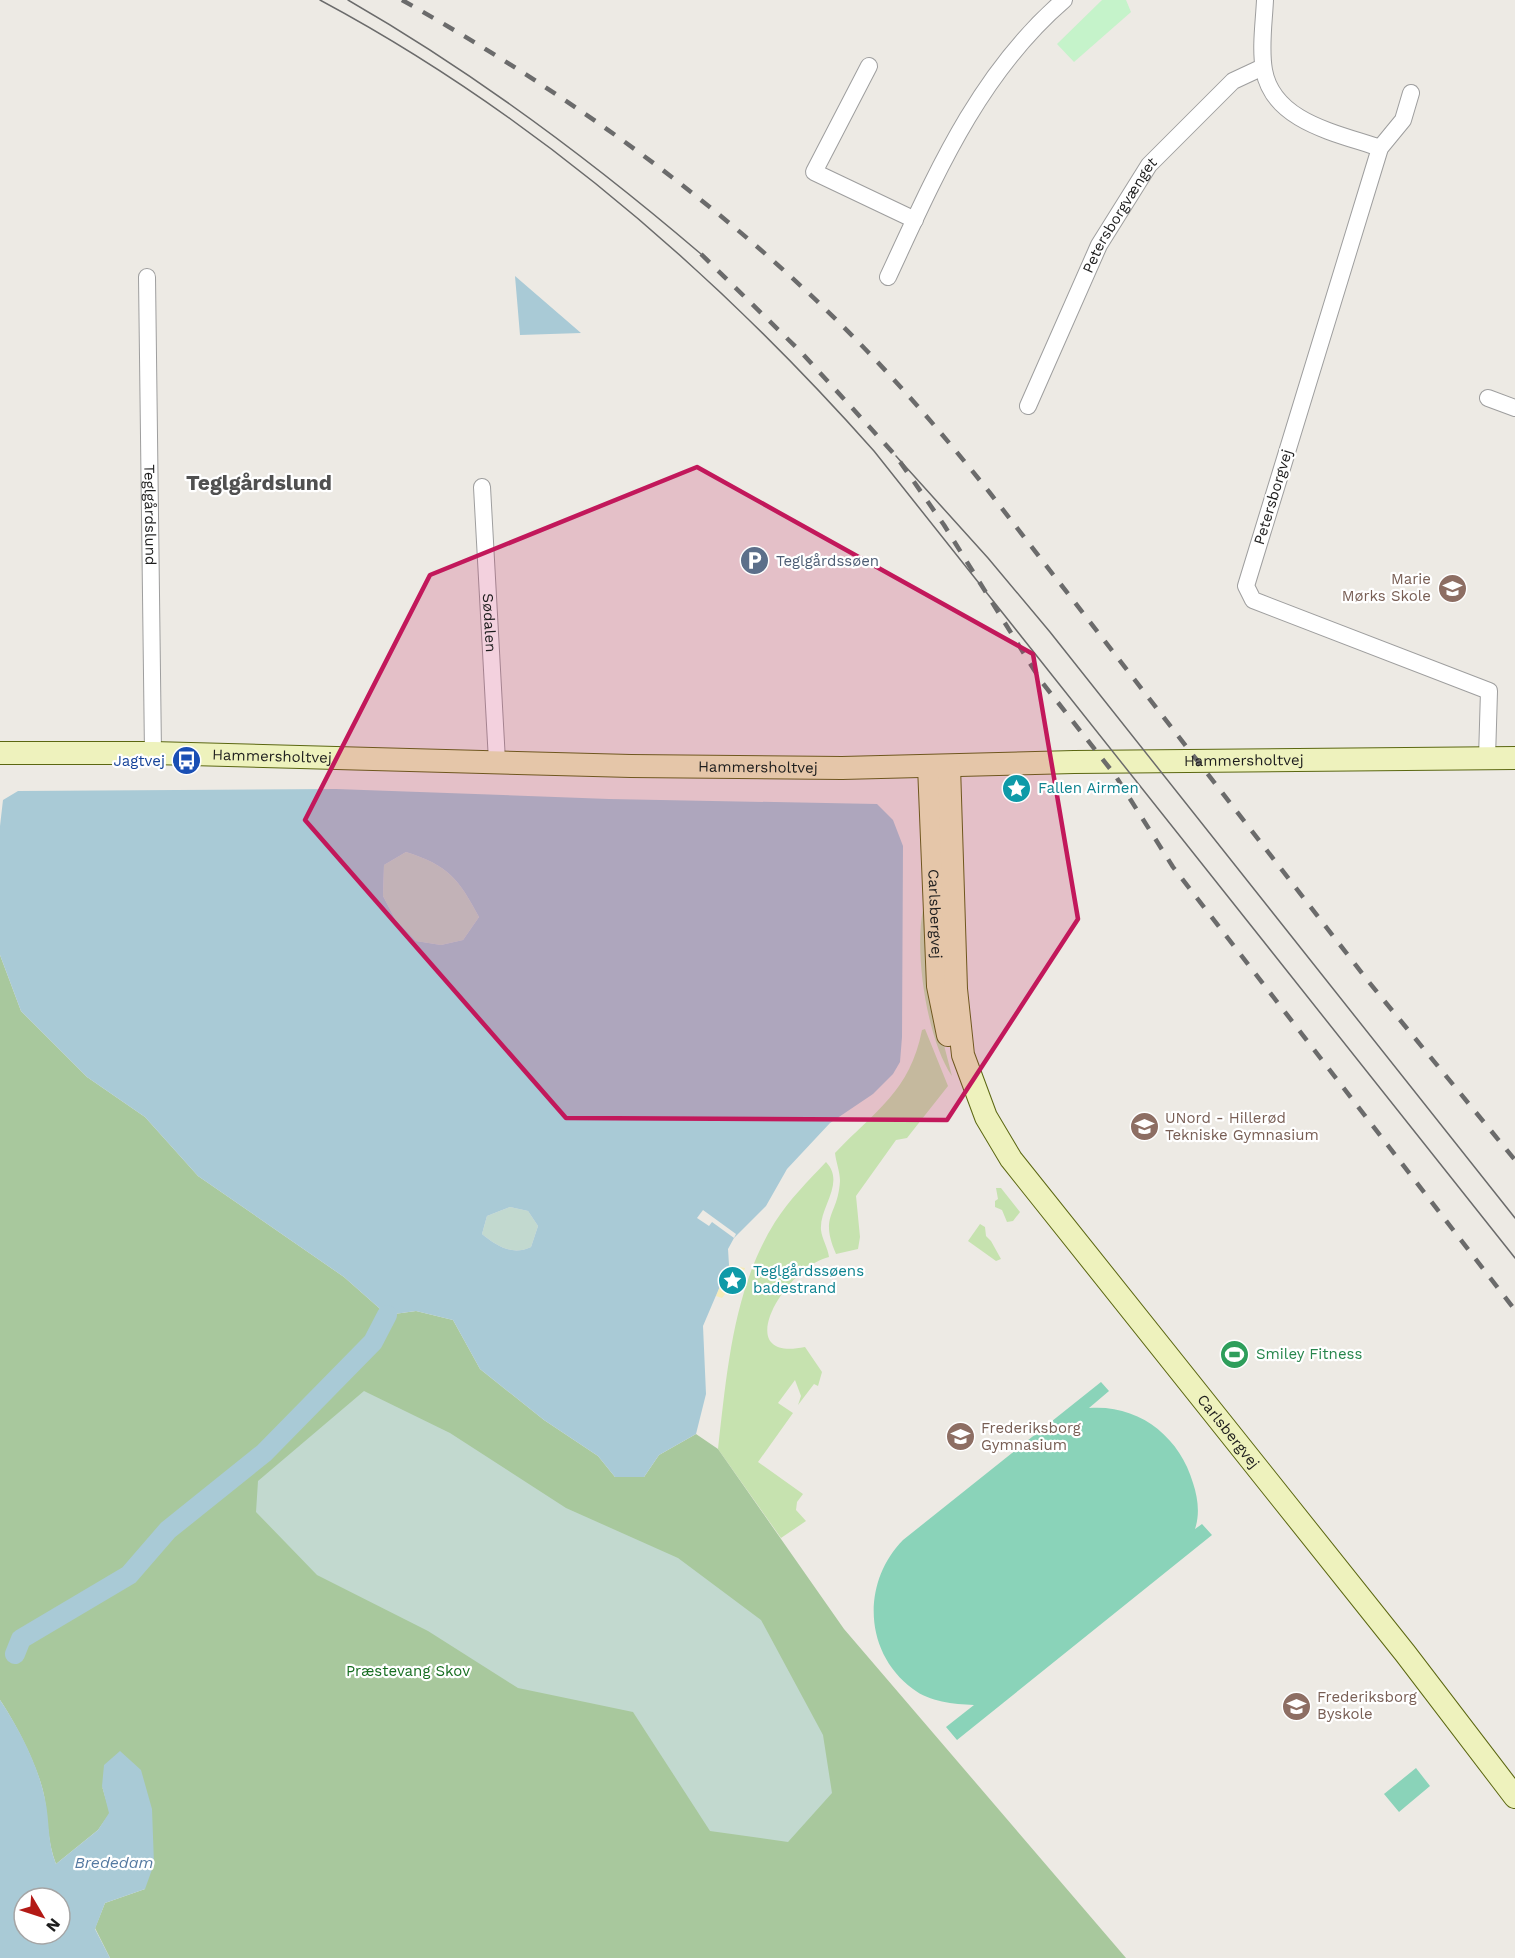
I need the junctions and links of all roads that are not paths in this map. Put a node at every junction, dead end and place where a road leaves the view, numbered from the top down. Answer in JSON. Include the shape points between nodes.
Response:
{"nodes":[{"id":1,"x":1064,"y":0,"type":"edge"},
{"id":2,"x":1265,"y":0,"type":"edge"},
{"id":3,"x":868,"y":66,"type":"dead end"},
{"id":4,"x":1263,"y":67,"type":"junction"},
{"id":5,"x":1411,"y":93,"type":"dead end"},
{"id":6,"x":1380,"y":148,"type":"junction"},
{"id":7,"x":915,"y":220,"type":"junction"},
{"id":8,"x":888,"y":276,"type":"dead end"},
{"id":9,"x":147,"y":277,"type":"dead end"},
{"id":10,"x":1488,"y":398,"type":"dead end"},
{"id":11,"x":1028,"y":406,"type":"dead end"},
{"id":12,"x":1515,"y":408,"type":"edge"},
{"id":13,"x":482,"y":487,"type":"dead end"},
{"id":14,"x":0,"y":753,"type":"edge"},
{"id":15,"x":153,"y":753,"type":"junction"},
{"id":16,"x":1487,"y":758,"type":"junction"},
{"id":17,"x":1515,"y":758,"type":"edge"},
{"id":18,"x":497,"y":761,"type":"junction"},
{"id":19,"x":939,"y":766,"type":"junction"},
{"id":20,"x":1515,"y":1797,"type":"edge"}],
"edges":[{"from":1,"to":7,"type":"street","via":[[1014,50],[975,104],[951,143]]},
{"from":2,"to":4,"type":"street"},
{"from":3,"to":7,"type":"street","via":[[814,172]]},
{"from":4,"to":6,"type":"street","via":[[1268,87],[1293,114]]},
{"from":4,"to":11,"type":"street","name":"Petersborgvænget","via":[[1233,81],[1149,165],[1100,245]]},
{"from":5,"to":6,"type":"street","name":"Petersborgvej","via":[[1403,120]]},
{"from":6,"to":16,"type":"street","name":"Petersborgvej","via":[[1246,586],[1253,600],[1489,691]]},
{"from":7,"to":8,"type":"street"},
{"from":9,"to":15,"type":"street","name":"Teglgårdslund"},
{"from":10,"to":12,"type":"street"},
{"from":13,"to":18,"type":"street","name":"Sødalen"},
{"from":14,"to":15,"type":"street","name":"Hammersholtvej"},
{"from":15,"to":18,"type":"street","name":"Hammersholtvej"},
{"from":16,"to":17,"type":"street","name":"Hammersholtvej"},
{"from":16,"to":19,"type":"street","name":"Hammersholtvej"},
{"from":18,"to":19,"type":"street","name":"Hammersholtvej","via":[[696,767]]},
{"from":19,"to":20,"type":"street","name":"Carlsbergvej","via":[[963,1055],[986,1118],[1011,1159],[1406,1653]]}]}
